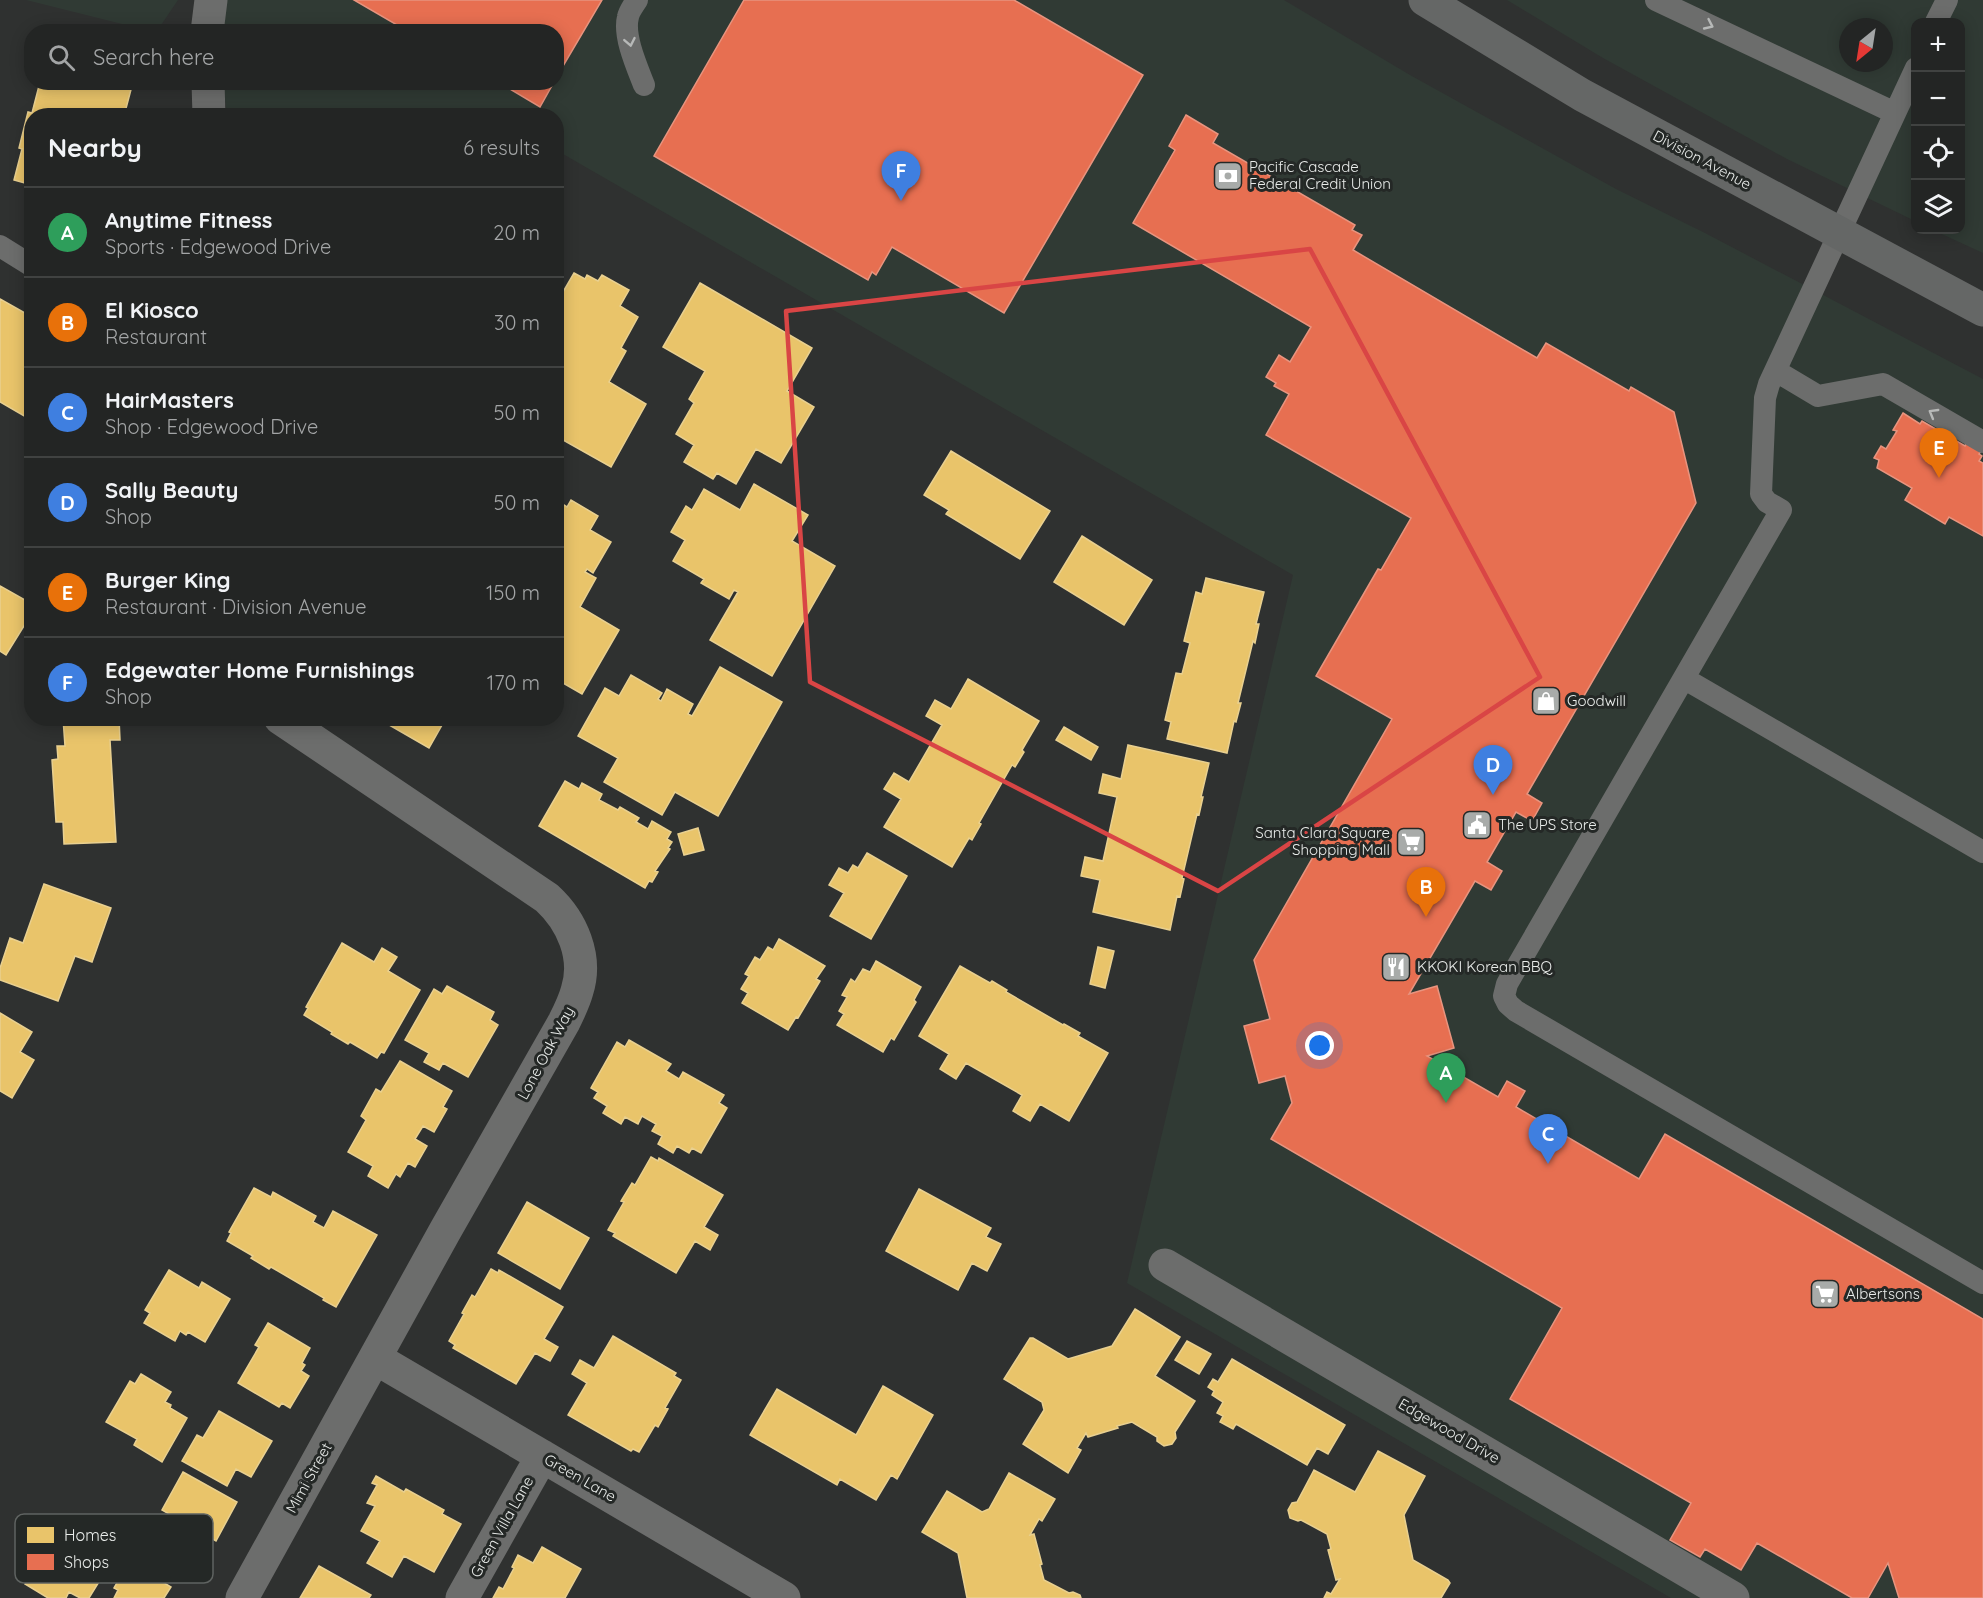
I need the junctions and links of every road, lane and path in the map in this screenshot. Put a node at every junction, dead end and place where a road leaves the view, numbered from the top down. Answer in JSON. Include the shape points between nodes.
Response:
{"nodes":[{"id":1,"x":211,"y":0,"type":"edge"},
{"id":2,"x":637,"y":0,"type":"edge"},
{"id":3,"x":1425,"y":0,"type":"edge"},
{"id":4,"x":1656,"y":0,"type":"edge"},
{"id":5,"x":1947,"y":0,"type":"edge"},
{"id":6,"x":1938,"y":18,"type":"edge"},
{"id":7,"x":208,"y":24,"type":"edge"},
{"id":8,"x":1914,"y":72,"type":"edge"},
{"id":9,"x":644,"y":85,"type":"dead end"},
{"id":10,"x":207,"y":90,"type":"edge"},
{"id":11,"x":209,"y":108,"type":"edge"},
{"id":12,"x":1895,"y":113,"type":"junction"},
{"id":13,"x":1840,"y":234,"type":"junction"},
{"id":14,"x":0,"y":246,"type":"edge"},
{"id":15,"x":24,"y":261,"type":"edge"},
{"id":16,"x":1983,"y":310,"type":"edge"},
{"id":17,"x":1776,"y":371,"type":"junction"},
{"id":18,"x":1983,"y":442,"type":"edge"},
{"id":19,"x":1684,"y":679,"type":"junction"},
{"id":20,"x":292,"y":726,"type":"edge"},
{"id":21,"x":1983,"y":852,"type":"edge"},
{"id":22,"x":1165,"y":1265,"type":"dead end"},
{"id":23,"x":1983,"y":1283,"type":"edge"},
{"id":24,"x":375,"y":1359,"type":"junction"},
{"id":25,"x":542,"y":1456,"type":"junction"},
{"id":26,"x":242,"y":1598,"type":"edge"},
{"id":27,"x":462,"y":1598,"type":"edge"},
{"id":28,"x":784,"y":1598,"type":"edge"},
{"id":29,"x":1733,"y":1598,"type":"edge"}],
"edges":[{"from":1,"to":7,"type":"street"},
{"from":2,"to":9,"type":"lane","one_way":true,"via":[[627,18],[627,28]]},
{"from":3,"to":13,"type":"street","name":"Division Avenue","via":[[1582,95]]},
{"from":4,"to":12,"type":"lane","one_way":true},
{"from":5,"to":6,"type":"lane"},
{"from":8,"to":12,"type":"lane"},
{"from":10,"to":11,"type":"street"},
{"from":12,"to":13,"type":"lane"},
{"from":13,"to":16,"type":"street","name":"Division Avenue"},
{"from":13,"to":17,"type":"lane"},
{"from":14,"to":15,"type":"lane"},
{"from":18,"to":17,"type":"lane","one_way":true,"via":[[1883,384],[1818,396]]},
{"from":17,"to":19,"type":"lane","via":[[1765,398],[1761,494],[1781,510]]},
{"from":19,"to":21,"type":"lane"},
{"from":19,"to":23,"type":"lane","via":[[1508,984],[1505,1001],[1516,1011]]},
{"from":20,"to":24,"type":"street","name":"Lone Oak Way","via":[[547,898],[569,924],[581,966],[578,990],[564,1022]]},
{"from":22,"to":29,"type":"street","name":"Edgewood Drive"},
{"from":24,"to":25,"type":"street","name":"Green Lane"},
{"from":24,"to":26,"type":"street","name":"Mimi Street"},
{"from":25,"to":27,"type":"street","name":"Green Villa Lane"},
{"from":25,"to":28,"type":"street","name":"Green Lane"}]}
